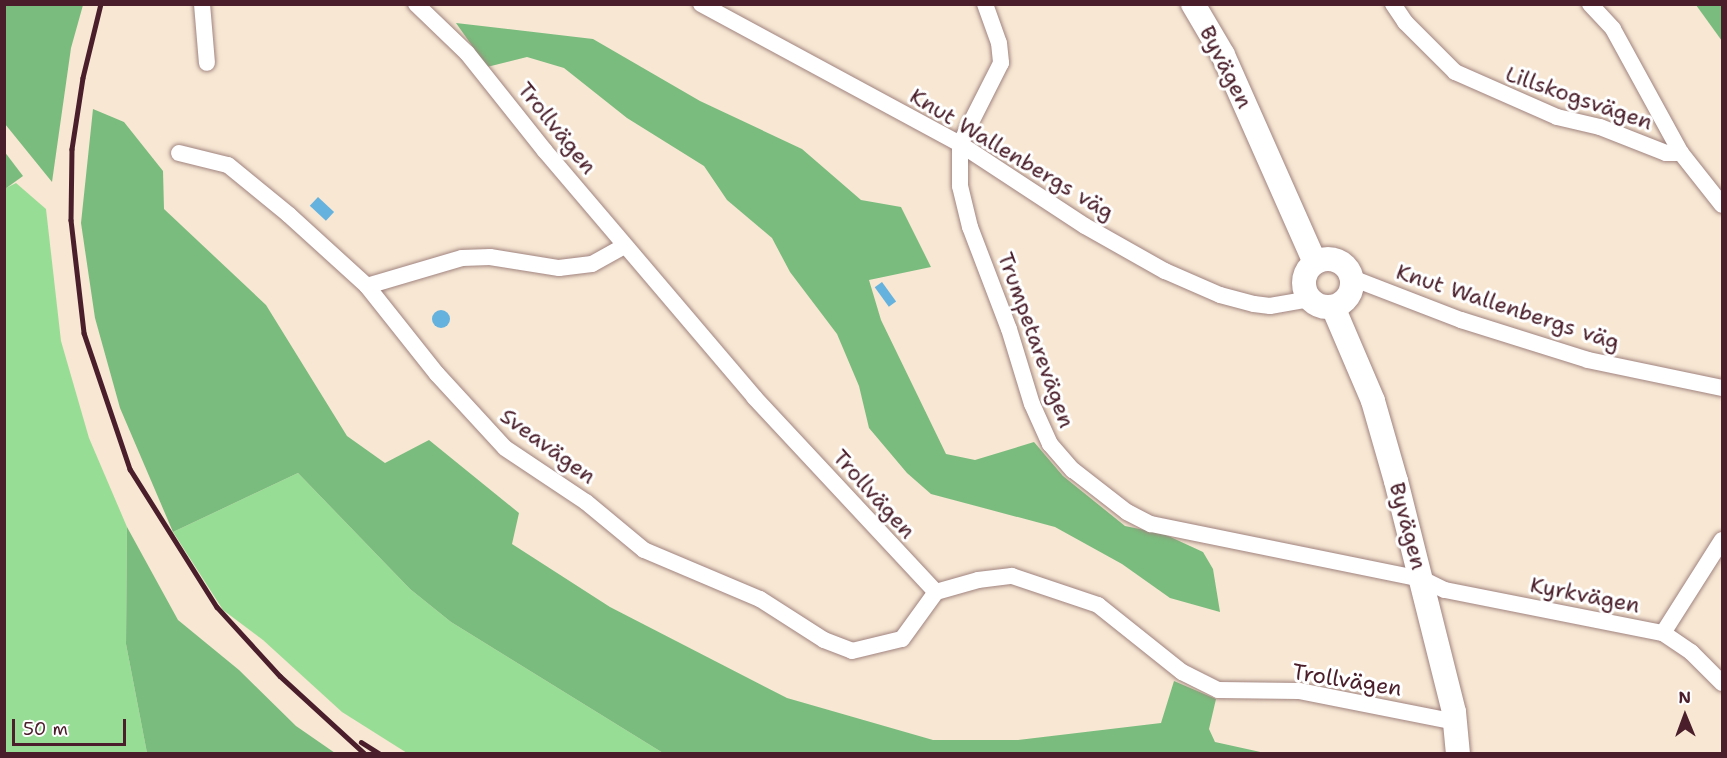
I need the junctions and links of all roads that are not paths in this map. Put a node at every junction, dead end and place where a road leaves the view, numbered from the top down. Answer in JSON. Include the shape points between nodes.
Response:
{"nodes":[{"id":1,"x":202,"y":4,"type":"edge"},
{"id":2,"x":416,"y":4,"type":"edge"},
{"id":3,"x":701,"y":4,"type":"edge"},
{"id":4,"x":986,"y":4,"type":"edge"},
{"id":5,"x":1193,"y":4,"type":"edge"},
{"id":6,"x":1393,"y":4,"type":"edge"},
{"id":7,"x":1590,"y":4,"type":"edge"},
{"id":8,"x":207,"y":63,"type":"dead end"},
{"id":9,"x":960,"y":144,"type":"junction"},
{"id":10,"x":179,"y":153,"type":"dead end"},
{"id":11,"x":1681,"y":153,"type":"junction"},
{"id":12,"x":1722,"y":205,"type":"edge"},
{"id":13,"x":624,"y":246,"type":"junction"},
{"id":14,"x":1315,"y":263,"type":"junction"},
{"id":15,"x":1352,"y":278,"type":"junction"},
{"id":16,"x":367,"y":286,"type":"junction"},
{"id":17,"x":1309,"y":298,"type":"junction"},
{"id":18,"x":1333,"y":307,"type":"junction"},
{"id":19,"x":1722,"y":388,"type":"edge"},
{"id":20,"x":1722,"y":540,"type":"edge"},
{"id":21,"x":1422,"y":579,"type":"junction"},
{"id":22,"x":936,"y":592,"type":"junction"},
{"id":23,"x":1663,"y":633,"type":"junction"},
{"id":24,"x":1722,"y":683,"type":"edge"},
{"id":25,"x":1455,"y":722,"type":"junction"},
{"id":26,"x":1458,"y":753,"type":"edge"}],
"edges":[{"from":1,"to":8,"type":"street"},
{"from":2,"to":13,"type":"street","name":"Trollvägen","via":[[467,53]]},
{"from":3,"to":9,"type":"street","name":"Knut Wallenbergs väg"},
{"from":4,"to":9,"type":"street","name":"Trumpetarevägen","via":[[1001,63]]},
{"from":5,"to":14,"type":"street","name":"Byvägen","via":[[1223,55]]},
{"from":6,"to":11,"type":"street","name":"Lillskogsvägen","via":[[1438,59],[1489,90],[1666,153]]},
{"from":7,"to":11,"type":"street","via":[[1613,29]]},
{"from":9,"to":17,"type":"street","name":"Knut Wallenbergs väg","via":[[1085,226],[1165,271],[1220,295],[1254,304],[1270,306]]},
{"from":9,"to":21,"type":"street","name":"Trumpetarevägen","via":[[957,165],[970,227],[1009,329],[1032,404],[1050,444],[1073,470],[1127,512],[1151,524]]},
{"from":10,"to":16,"type":"street","name":"Sveavägen","via":[[228,165]]},
{"from":11,"to":12,"type":"street"},
{"from":13,"to":16,"type":"street","via":[[592,264],[560,268],[490,256],[462,258],[434,263]]},
{"from":13,"to":22,"type":"street","name":"Trollvägen","via":[[754,397]]},
{"from":14,"to":15,"type":"street","via":[[1339,262]]},
{"from":14,"to":17,"type":"street","via":[[1305,279]]},
{"from":15,"to":18,"type":"street","via":[[1350,294]]},
{"from":15,"to":19,"type":"street","name":"Knut Wallenbergs väg","via":[[1461,320],[1588,360]]},
{"from":16,"to":22,"type":"street","name":"Sveavägen","via":[[437,374],[505,448],[586,502],[644,550],[760,599],[824,640],[852,651],[902,639]]},
{"from":17,"to":18,"type":"street","via":[[1321,306]]},
{"from":18,"to":21,"type":"street","name":"Byvägen","via":[[1373,401]]},
{"from":20,"to":23,"type":"street"},
{"from":21,"to":23,"type":"street","name":"Kyrkvägen","via":[[1445,590]]},
{"from":21,"to":25,"type":"street","name":"Byvägen"},
{"from":22,"to":25,"type":"street","name":"Trollvägen","via":[[978,580],[1012,576],[1098,605],[1182,672],[1218,690],[1299,691]]},
{"from":23,"to":24,"type":"street","name":"Kyrkvägen","via":[[1691,652]]},
{"from":25,"to":26,"type":"street","name":"Byvägen"}]}
